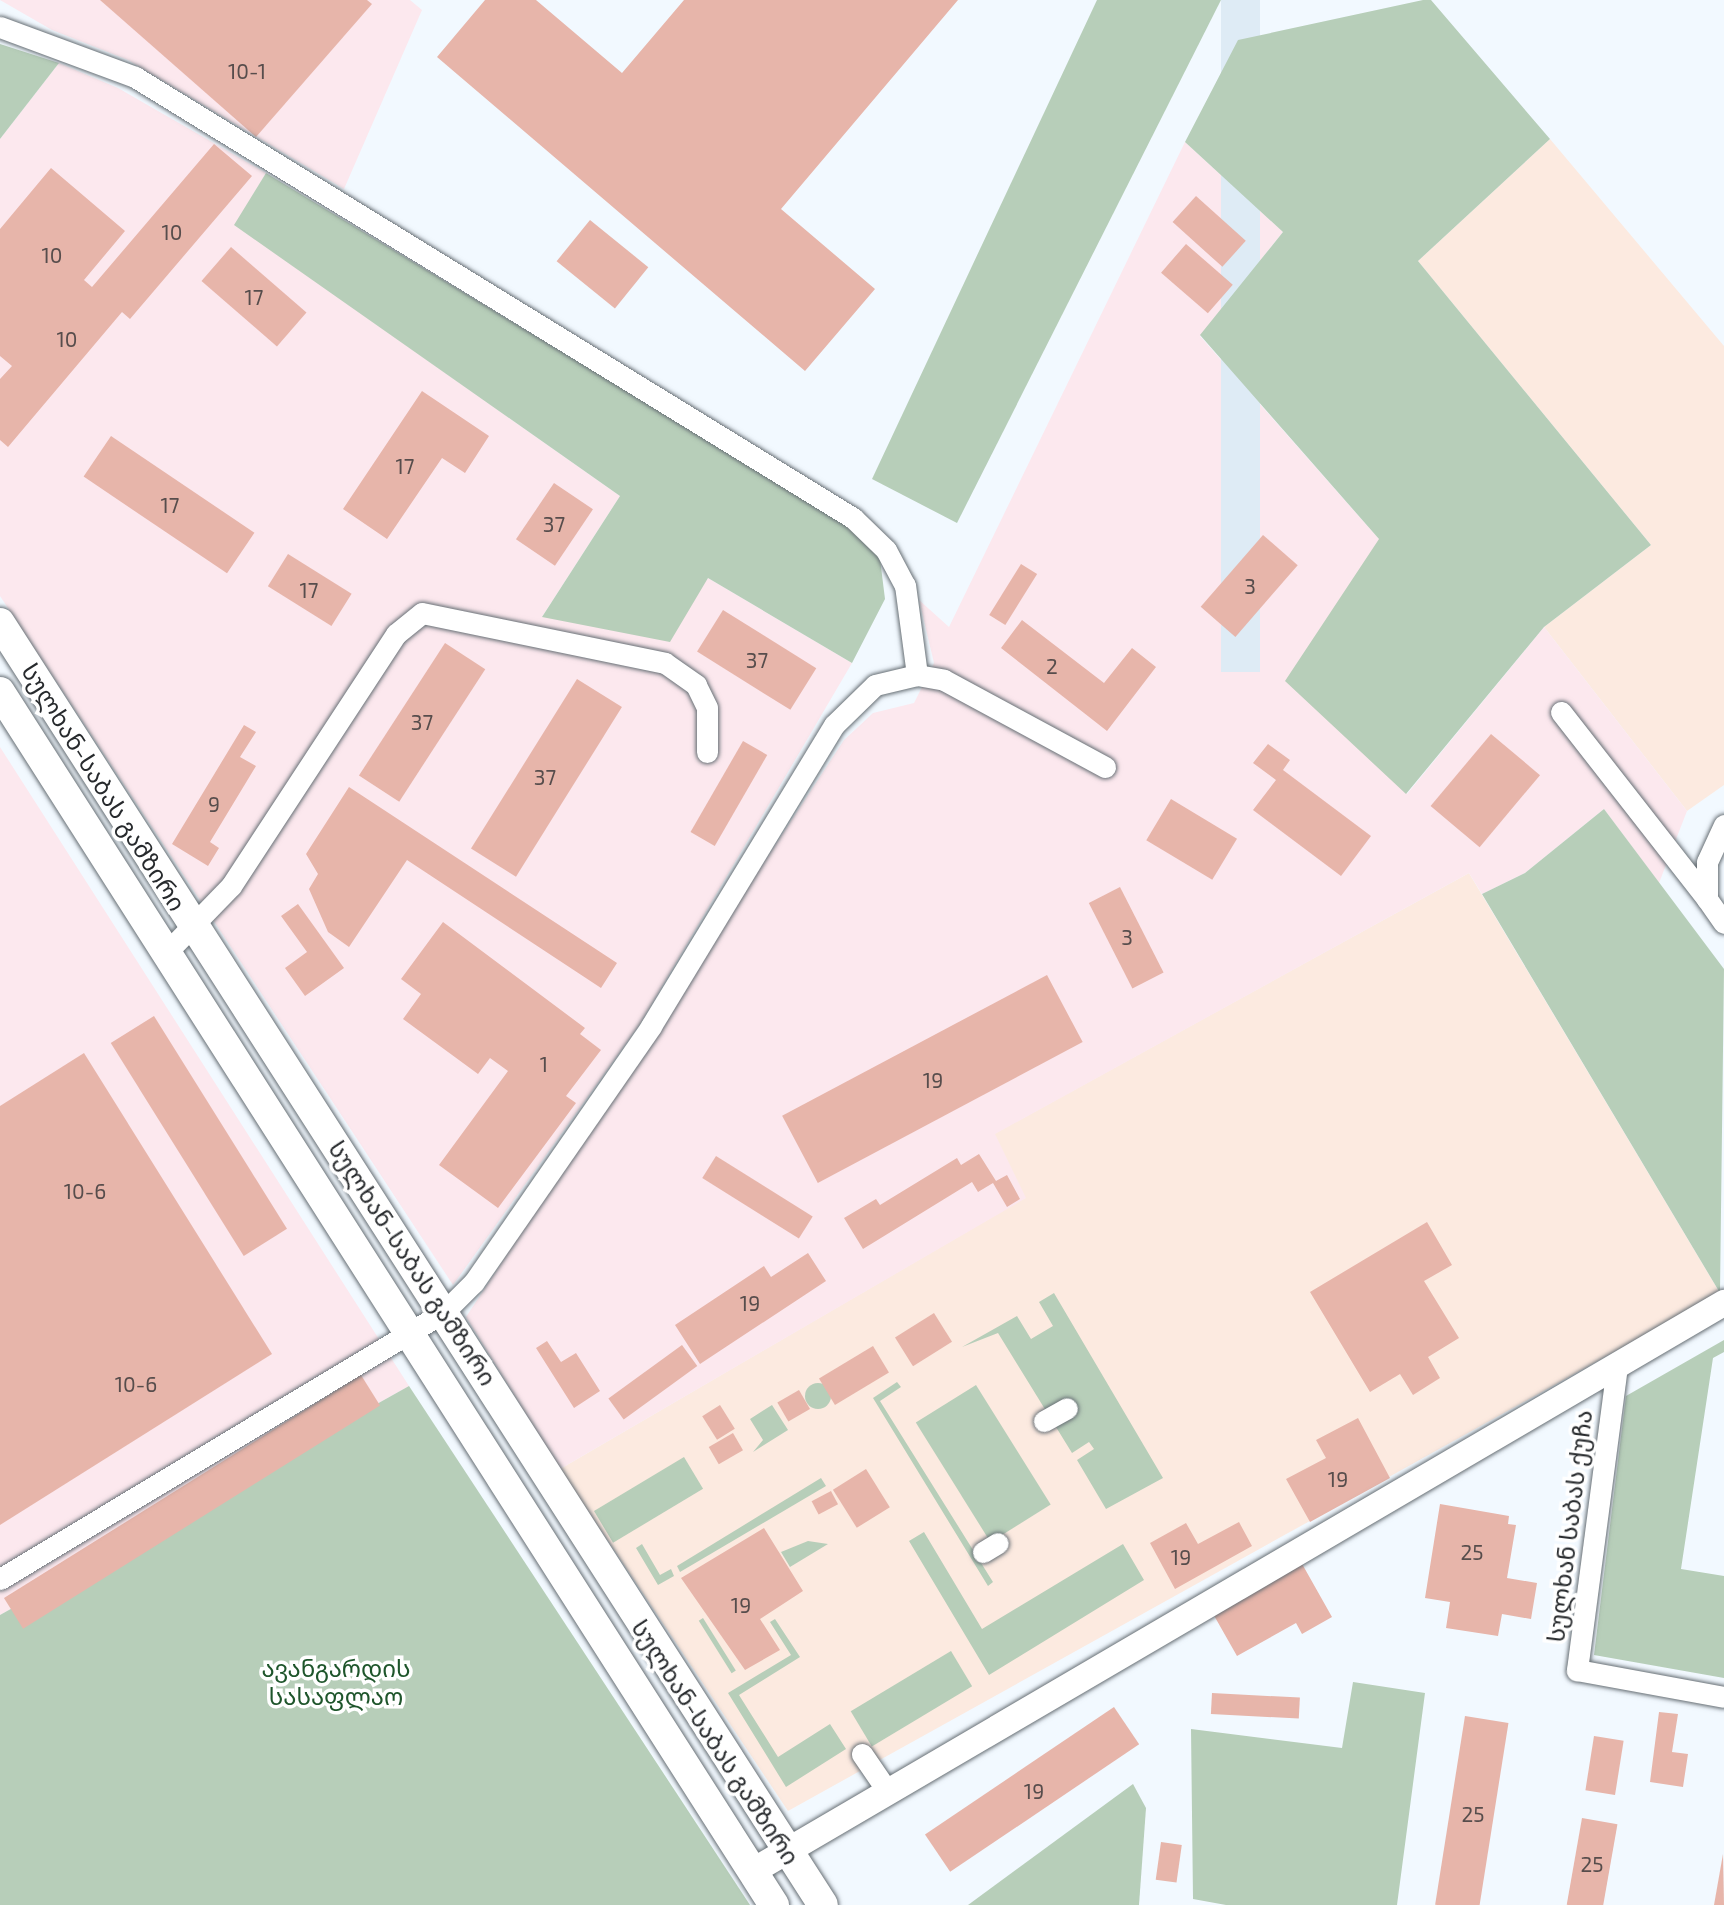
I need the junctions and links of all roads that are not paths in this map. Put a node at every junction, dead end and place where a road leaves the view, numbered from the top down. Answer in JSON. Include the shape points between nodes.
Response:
{"nodes":[{"id":1,"x":0,"y":27,"type":"edge"},
{"id":2,"x":0,"y":622,"type":"edge"},
{"id":3,"x":917,"y":675,"type":"junction"},
{"id":4,"x":0,"y":692,"type":"edge"},
{"id":5,"x":1561,"y":712,"type":"dead end"},
{"id":6,"x":707,"y":752,"type":"dead end"},
{"id":7,"x":1105,"y":767,"type":"dead end"},
{"id":8,"x":1724,"y":825,"type":"edge"},
{"id":9,"x":1707,"y":899,"type":"junction"},
{"id":10,"x":1724,"y":923,"type":"edge"},
{"id":11,"x":193,"y":928,"type":"junction"},
{"id":12,"x":165,"y":954,"type":"junction"},
{"id":13,"x":1724,"y":1303,"type":"edge"},
{"id":14,"x":444,"y":1312,"type":"junction"},
{"id":15,"x":408,"y":1333,"type":"junction"},
{"id":16,"x":1616,"y":1366,"type":"junction"},
{"id":17,"x":1067,"y":1408,"type":"dead end"},
{"id":18,"x":1044,"y":1421,"type":"dead end"},
{"id":19,"x":0,"y":1578,"type":"edge"},
{"id":20,"x":1724,"y":1697,"type":"edge"},
{"id":21,"x":862,"y":1754,"type":"dead end"},
{"id":22,"x":888,"y":1792,"type":"junction"},
{"id":23,"x":785,"y":1852,"type":"junction"},
{"id":24,"x":753,"y":1871,"type":"junction"},
{"id":25,"x":774,"y":1905,"type":"edge"},
{"id":26,"x":823,"y":1905,"type":"edge"}],
"edges":[{"from":1,"to":3,"type":"street","via":[[135,77],[853,518],[886,550],[905,586]]},
{"from":2,"to":11,"type":"main road","name":"სულხან-საბას გამზირი"},
{"from":3,"to":7,"type":"street","via":[[944,680]]},
{"from":3,"to":14,"type":"street","via":[[875,685],[834,725],[651,1026],[474,1282]]},
{"from":4,"to":12,"type":"main road","name":"სულხან-საბას გამზირი"},
{"from":5,"to":9,"type":"street"},
{"from":6,"to":11,"type":"street","via":[[707,708],[696,685],[665,663],[422,613],[396,634],[231,886]]},
{"from":8,"to":9,"type":"street","via":[[1707,862]]},
{"from":9,"to":10,"type":"street"},
{"from":11,"to":12,"type":"street"},
{"from":11,"to":14,"type":"main road","name":"სულხან-საბას გამზირი"},
{"from":12,"to":15,"type":"main road","name":"სულხან-საბას გამზირი"},
{"from":13,"to":16,"type":"street"},
{"from":14,"to":15,"type":"street"},
{"from":14,"to":23,"type":"main road","name":"სულხან-საბას გამზირი"},
{"from":15,"to":19,"type":"street"},
{"from":15,"to":24,"type":"main road","name":"სულხან-საბას გამზირი"},
{"from":16,"to":20,"type":"street","name":"სულხან საბას ქუჩა","via":[[1577,1670]]},
{"from":16,"to":22,"type":"street"},
{"from":17,"to":18,"type":"street"},
{"from":21,"to":22,"type":"street"},
{"from":22,"to":23,"type":"street"},
{"from":23,"to":24,"type":"street"},
{"from":23,"to":26,"type":"main road","name":"სულხან-საბას გამზირი"},
{"from":24,"to":25,"type":"main road","name":"სულხან-საბას გამზირი"}]}
